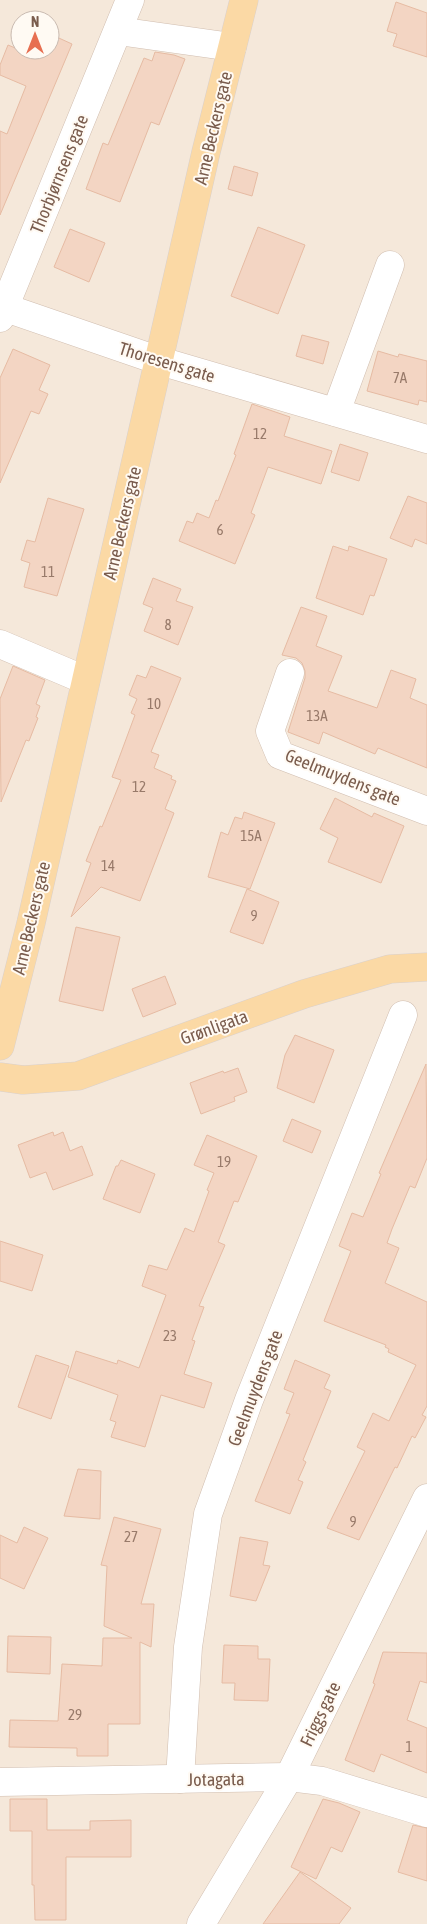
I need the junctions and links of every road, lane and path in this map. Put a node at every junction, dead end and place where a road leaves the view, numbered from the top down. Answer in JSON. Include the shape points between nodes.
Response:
{"nodes":[{"id":1,"x":130,"y":0,"type":"edge"},
{"id":2,"x":244,"y":0,"type":"edge"},
{"id":3,"x":118,"y":31,"type":"junction"},
{"id":4,"x":232,"y":47,"type":"junction"},
{"id":5,"x":390,"y":265,"type":"dead end"},
{"id":6,"x":2,"y":310,"type":"edge"},
{"id":7,"x":160,"y":361,"type":"junction"},
{"id":8,"x":336,"y":412,"type":"junction"},
{"id":9,"x":427,"y":439,"type":"edge"},
{"id":10,"x":0,"y":644,"type":"edge"},
{"id":11,"x":290,"y":674,"type":"dead end"},
{"id":12,"x":85,"y":680,"type":"junction"},
{"id":13,"x":427,"y":811,"type":"edge"},
{"id":14,"x":427,"y":967,"type":"edge"},
{"id":15,"x":403,"y":1015,"type":"dead end"},
{"id":16,"x":0,"y":1046,"type":"edge"},
{"id":17,"x":0,"y":1077,"type":"edge"},
{"id":18,"x":427,"y":1498,"type":"edge"},
{"id":19,"x":290,"y":1777,"type":"junction"},
{"id":20,"x":180,"y":1780,"type":"junction"},
{"id":21,"x":0,"y":1782,"type":"edge"},
{"id":22,"x":427,"y":1812,"type":"edge"},
{"id":23,"x":201,"y":1924,"type":"edge"}],
"edges":[{"from":1,"to":3,"type":"street","name":"Thorbjørnsens gate"},
{"from":2,"to":4,"type":"main road","name":"Arne Beckers gate"},
{"from":3,"to":4,"type":"street"},
{"from":3,"to":6,"type":"street","name":"Thorbjørnsens gate"},
{"from":4,"to":7,"type":"main road","name":"Arne Beckers gate"},
{"from":5,"to":8,"type":"street"},
{"from":6,"to":7,"type":"street","name":"Thoresens gate"},
{"from":7,"to":8,"type":"street","name":"Thoresens gate"},
{"from":7,"to":12,"type":"main road","name":"Arne Beckers gate"},
{"from":8,"to":9,"type":"street","name":"Thoresens gate"},
{"from":10,"to":12,"type":"street"},
{"from":11,"to":13,"type":"street","name":"Geelmuydens gate","via":[[270,731],[280,755]]},
{"from":12,"to":16,"type":"main road","name":"Arne Beckers gate"},
{"from":14,"to":17,"type":"main road","name":"Grønligata","via":[[390,968],[304,994],[78,1076],[23,1080]]},
{"from":15,"to":20,"type":"street","name":"Geelmuydens gate","via":[[249,1400],[208,1514],[188,1647]]},
{"from":18,"to":19,"type":"street","name":"Friggs gate"},
{"from":19,"to":20,"type":"street","name":"Jotagata"},
{"from":19,"to":22,"type":"street","name":"Jotagata","via":[[322,1781]]},
{"from":19,"to":23,"type":"street","name":"Friggs gate"},
{"from":20,"to":21,"type":"street","name":"Jotagata"}]}
